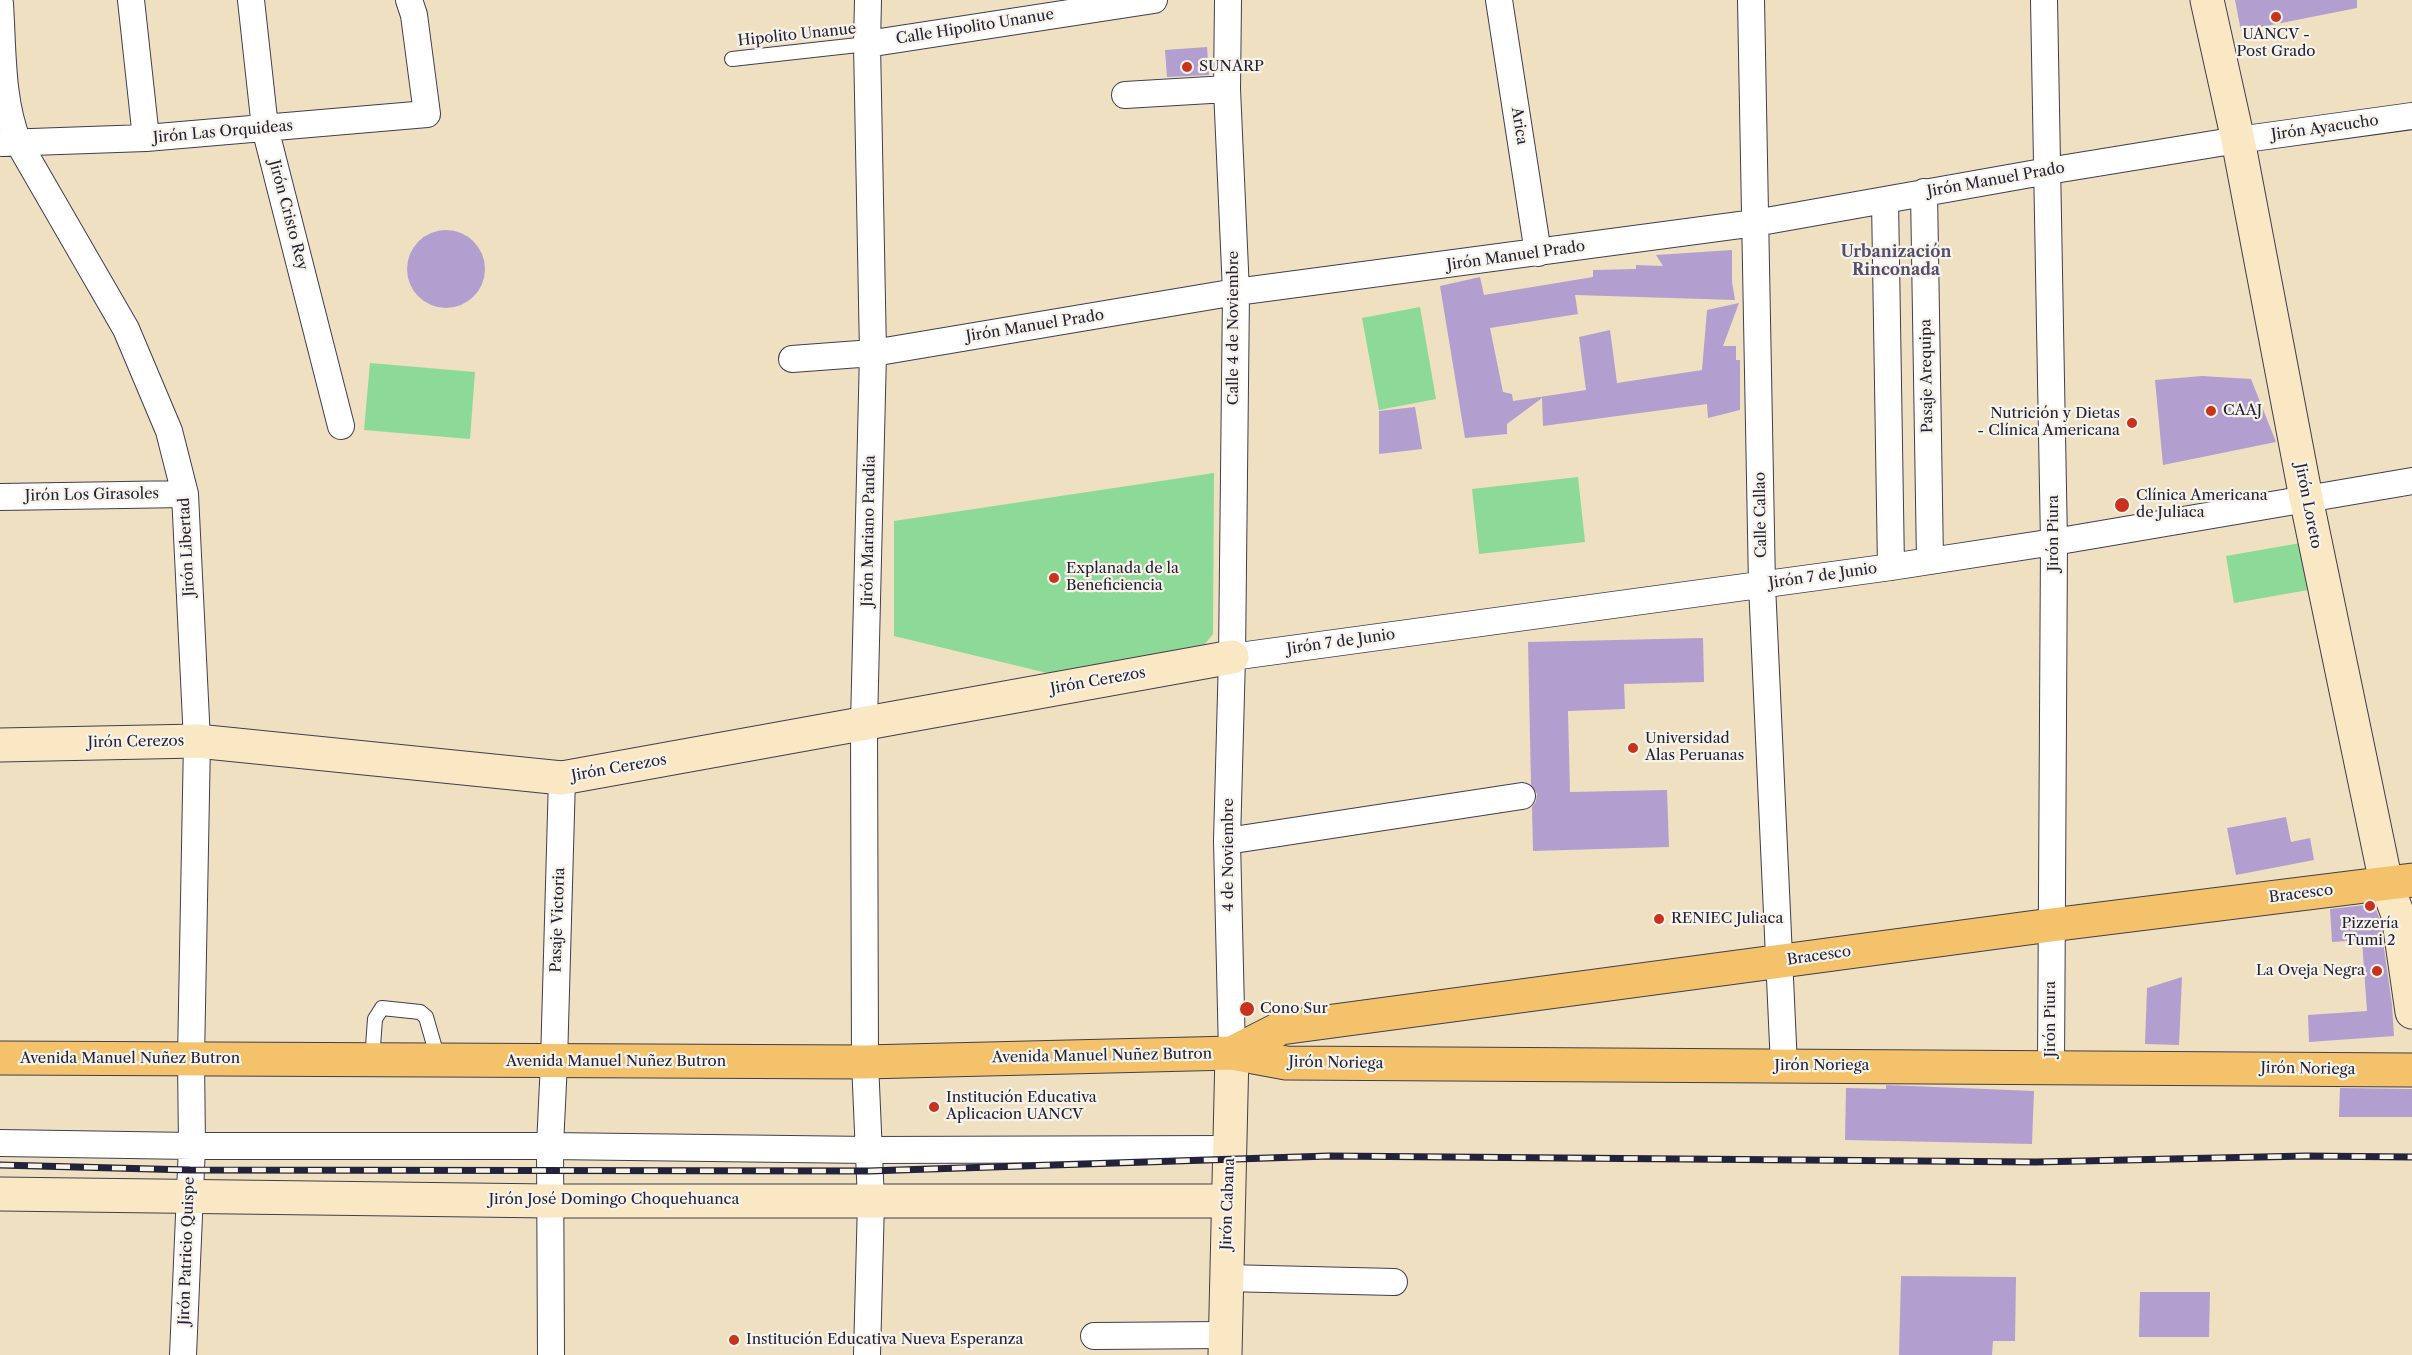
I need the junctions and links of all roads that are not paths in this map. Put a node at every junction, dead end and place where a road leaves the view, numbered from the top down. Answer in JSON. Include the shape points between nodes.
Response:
{"nodes":[{"id":1,"x":130,"y":0,"type":"edge"},
{"id":2,"x":251,"y":0,"type":"edge"},
{"id":3,"x":409,"y":0,"type":"edge"},
{"id":4,"x":868,"y":0,"type":"edge"},
{"id":5,"x":1154,"y":0,"type":"edge"},
{"id":6,"x":1228,"y":0,"type":"edge"},
{"id":7,"x":1499,"y":0,"type":"edge"},
{"id":8,"x":1751,"y":0,"type":"edge"},
{"id":9,"x":2044,"y":0,"type":"edge"},
{"id":10,"x":2207,"y":0,"type":"edge"},
{"id":11,"x":0,"y":4,"type":"edge"},
{"id":12,"x":867,"y":44,"type":"junction"},
{"id":13,"x":732,"y":59,"type":"dead end"},
{"id":14,"x":1227,"y":89,"type":"junction"},
{"id":15,"x":1125,"y":95,"type":"dead end"},
{"id":16,"x":2412,"y":116,"type":"edge"},
{"id":17,"x":265,"y":128,"type":"junction"},
{"id":18,"x":146,"y":138,"type":"junction"},
{"id":19,"x":2238,"y":140,"type":"junction"},
{"id":20,"x":9,"y":142,"type":"edge"},
{"id":21,"x":2048,"y":171,"type":"junction"},
{"id":22,"x":1924,"y":192,"type":"junction"},
{"id":23,"x":1885,"y":200,"type":"junction"},
{"id":24,"x":1755,"y":223,"type":"junction"},
{"id":25,"x":1538,"y":253,"type":"junction"},
{"id":26,"x":1236,"y":292,"type":"junction"},
{"id":27,"x":873,"y":353,"type":"junction"},
{"id":28,"x":792,"y":359,"type":"dead end"},
{"id":29,"x":341,"y":426,"type":"dead end"},
{"id":30,"x":2412,"y":481,"type":"edge"},
{"id":31,"x":185,"y":494,"type":"junction"},
{"id":32,"x":0,"y":497,"type":"edge"},
{"id":33,"x":2306,"y":498,"type":"junction"},
{"id":34,"x":2054,"y":542,"type":"junction"},
{"id":35,"x":1930,"y":561,"type":"junction"},
{"id":36,"x":1891,"y":567,"type":"junction"},
{"id":37,"x":1762,"y":585,"type":"junction"},
{"id":38,"x":1232,"y":657,"type":"junction"},
{"id":39,"x":864,"y":724,"type":"junction"},
{"id":40,"x":196,"y":741,"type":"junction"},
{"id":41,"x":0,"y":745,"type":"edge"},
{"id":42,"x":562,"y":778,"type":"junction"},
{"id":43,"x":1522,"y":796,"type":"dead end"},
{"id":44,"x":1227,"y":841,"type":"junction"},
{"id":45,"x":2399,"y":881,"type":"edge"},
{"id":46,"x":2051,"y":925,"type":"junction"},
{"id":47,"x":1779,"y":961,"type":"junction"},
{"id":48,"x":2412,"y":1012,"type":"edge"},
{"id":49,"x":1232,"y":1053,"type":"junction"},
{"id":50,"x":0,"y":1058,"type":"edge"},
{"id":51,"x":191,"y":1059,"type":"junction"},
{"id":52,"x":372,"y":1060,"type":"junction"},
{"id":53,"x":438,"y":1061,"type":"junction"},
{"id":54,"x":554,"y":1062,"type":"junction"},
{"id":55,"x":865,"y":1062,"type":"junction"},
{"id":56,"x":1784,"y":1065,"type":"junction"},
{"id":57,"x":2050,"y":1066,"type":"junction"},
{"id":58,"x":2412,"y":1070,"type":"edge"},
{"id":59,"x":0,"y":1143,"type":"edge"},
{"id":60,"x":192,"y":1146,"type":"junction"},
{"id":61,"x":550,"y":1146,"type":"junction"},
{"id":62,"x":1230,"y":1149,"type":"junction"},
{"id":63,"x":869,"y":1150,"type":"junction"},
{"id":64,"x":0,"y":1194,"type":"edge"},
{"id":65,"x":188,"y":1196,"type":"junction"},
{"id":66,"x":550,"y":1201,"type":"junction"},
{"id":67,"x":1228,"y":1201,"type":"junction"},
{"id":68,"x":871,"y":1202,"type":"junction"},
{"id":69,"x":1226,"y":1278,"type":"junction"},
{"id":70,"x":1394,"y":1282,"type":"dead end"},
{"id":71,"x":1094,"y":1336,"type":"dead end"},
{"id":72,"x":1225,"y":1345,"type":"edge"},
{"id":73,"x":183,"y":1355,"type":"edge"},
{"id":74,"x":551,"y":1355,"type":"edge"},
{"id":75,"x":867,"y":1355,"type":"edge"}],
"edges":[{"from":1,"to":18,"type":"street"},
{"from":2,"to":17,"type":"street","name":"Jirón Cristo Rey"},
{"from":3,"to":17,"type":"street","name":"Jirón Las Orquideas","via":[[427,114]]},
{"from":4,"to":12,"type":"street","name":"Jirón Mariano Pandia"},
{"from":5,"to":12,"type":"street","name":"Calle Hipolito Unanue"},
{"from":6,"to":14,"type":"street","name":"Calle 4 de Noviembre"},
{"from":7,"to":25,"type":"street","name":"Arica"},
{"from":8,"to":24,"type":"street","name":"Calle Callao"},
{"from":9,"to":21,"type":"street","name":"Jirón Piura"},
{"from":10,"to":19,"type":"street","name":"Jirón Loreto"},
{"from":11,"to":20,"type":"street","name":"Jirón Libertad","via":[[13,128]]},
{"from":12,"to":13,"type":"lane","name":"Hipolito Unanue"},
{"from":12,"to":27,"type":"street","name":"Jirón Mariano Pandia"},
{"from":14,"to":15,"type":"street"},
{"from":14,"to":26,"type":"street","name":"Calle 4 de Noviembre"},
{"from":16,"to":19,"type":"street","name":"Jirón Ayacucho"},
{"from":17,"to":18,"type":"street","name":"Jirón Las Orquideas"},
{"from":17,"to":29,"type":"street","name":"Jirón Cristo Rey"},
{"from":18,"to":20,"type":"street","name":"Jirón Las Orquideas"},
{"from":19,"to":21,"type":"street","name":"Jirón Manuel Prado"},
{"from":19,"to":33,"type":"street","name":"Jirón Loreto"},
{"from":20,"to":31,"type":"street","name":"Jirón Libertad","via":[[126,329],[169,430]]},
{"from":21,"to":22,"type":"street","name":"Jirón Manuel Prado"},
{"from":21,"to":34,"type":"street","name":"Jirón Piura"},
{"from":22,"to":23,"type":"street","name":"Jirón Manuel Prado"},
{"from":22,"to":35,"type":"street","name":"Pasaje Arequipa"},
{"from":23,"to":24,"type":"street","name":"Jirón Manuel Prado"},
{"from":23,"to":36,"type":"street"},
{"from":24,"to":25,"type":"street","name":"Jirón Manuel Prado"},
{"from":24,"to":37,"type":"street","name":"Calle Callao"},
{"from":25,"to":26,"type":"street","name":"Jirón Manuel Prado"},
{"from":26,"to":27,"type":"street","name":"Jirón Manuel Prado"},
{"from":26,"to":38,"type":"street","name":"Calle 4 de Noviembre"},
{"from":27,"to":28,"type":"street","name":"Jirón Manuel Prado"},
{"from":27,"to":39,"type":"street","name":"Jirón Mariano Pandia"},
{"from":30,"to":33,"type":"street","name":"Jirón 7 de Junio"},
{"from":31,"to":32,"type":"street","name":"Jirón Los Girasoles"},
{"from":31,"to":40,"type":"street","name":"Jirón Libertad"},
{"from":33,"to":34,"type":"street","name":"Jirón 7 de Junio"},
{"from":33,"to":45,"type":"street","name":"Jirón Loreto"},
{"from":34,"to":35,"type":"street","name":"Jirón 7 de Junio"},
{"from":34,"to":46,"type":"street","name":"Jirón Piura"},
{"from":35,"to":36,"type":"street","name":"Jirón 7 de Junio"},
{"from":36,"to":37,"type":"street","name":"Jirón 7 de Junio"},
{"from":37,"to":38,"type":"street","name":"Jirón 7 de Junio"},
{"from":37,"to":47,"type":"street","name":"Calle Callao"},
{"from":38,"to":39,"type":"street","name":"Jirón Cerezos"},
{"from":38,"to":44,"type":"street","name":"4 de Noviembre"},
{"from":39,"to":42,"type":"street","name":"Jirón Cerezos"},
{"from":39,"to":55,"type":"street","name":"Jirón Mariano Pandia"},
{"from":40,"to":41,"type":"street","name":"Jirón Cerezos"},
{"from":40,"to":42,"type":"street","name":"Jirón Cerezos"},
{"from":40,"to":51,"type":"street","name":"Jirón Libertad"},
{"from":42,"to":54,"type":"street","name":"Pasaje Victoria"},
{"from":43,"to":44,"type":"street"},
{"from":44,"to":49,"type":"street","name":"4 de Noviembre"},
{"from":45,"to":46,"type":"main road","name":"Bracesco"},
{"from":45,"to":48,"type":"street","name":"Jirón Loreto","via":[[2398,915]]},
{"from":46,"to":47,"type":"main road","name":"Bracesco"},
{"from":46,"to":57,"type":"street","name":"Jirón Piura"},
{"from":47,"to":49,"type":"main road","name":"Bracesco","via":[[1281,1028]]},
{"from":47,"to":56,"type":"street","name":"Calle Callao"},
{"from":49,"to":55,"type":"main road","name":"Avenida Manuel Nuñez Butron"},
{"from":49,"to":56,"type":"main road","name":"Jirón Noriega","via":[[1286,1063]]},
{"from":49,"to":62,"type":"street","name":"Jirón Cabana"},
{"from":50,"to":51,"type":"main road","name":"Avenida Manuel Nuñez Butron"},
{"from":51,"to":52,"type":"main road","name":"Avenida Manuel Nuñez Butron"},
{"from":51,"to":60,"type":"street","name":"Jirón Patricio Quispe"},
{"from":52,"to":53,"type":"main road","name":"Avenida Manuel Nuñez Butron"},
{"from":52,"to":53,"type":"lane","via":[[375,1019],[382,1008],[414,1010],[426,1017]]},
{"from":53,"to":54,"type":"main road","name":"Avenida Manuel Nuñez Butron"},
{"from":54,"to":55,"type":"main road","name":"Avenida Manuel Nuñez Butron"},
{"from":54,"to":61,"type":"street","name":"Pasaje Victoria"},
{"from":55,"to":63,"type":"street","name":"Jirón Mariano Pandia"},
{"from":56,"to":57,"type":"main road","name":"Jirón Noriega"},
{"from":57,"to":58,"type":"main road","name":"Jirón Noriega"},
{"from":59,"to":60,"type":"street"},
{"from":60,"to":61,"type":"street"},
{"from":60,"to":65,"type":"street","name":"Jirón Patricio Quispe"},
{"from":61,"to":63,"type":"street"},
{"from":61,"to":66,"type":"street","name":"Pasaje Victoria"},
{"from":62,"to":63,"type":"street"},
{"from":62,"to":67,"type":"street","name":"Jirón Cabana"},
{"from":63,"to":68,"type":"street","name":"Jirón Mariano Pandia"},
{"from":64,"to":65,"type":"street","name":"Jirón José Domingo Choquehuanca"},
{"from":65,"to":66,"type":"street","name":"Jirón José Domingo Choquehuanca"},
{"from":65,"to":73,"type":"street","name":"Jirón Patricio Quispe"},
{"from":66,"to":68,"type":"street","name":"Jirón José Domingo Choquehuanca"},
{"from":66,"to":74,"type":"street","name":"Pasaje Victoria"},
{"from":67,"to":68,"type":"street","name":"Jirón José Domingo Choquehuanca"},
{"from":67,"to":69,"type":"street","name":"Jirón Cabana"},
{"from":68,"to":75,"type":"street","name":"Jirón Mariano Pandia"},
{"from":69,"to":70,"type":"street"},
{"from":69,"to":72,"type":"street","name":"Jirón Cabana"},
{"from":71,"to":72,"type":"street"}]}
